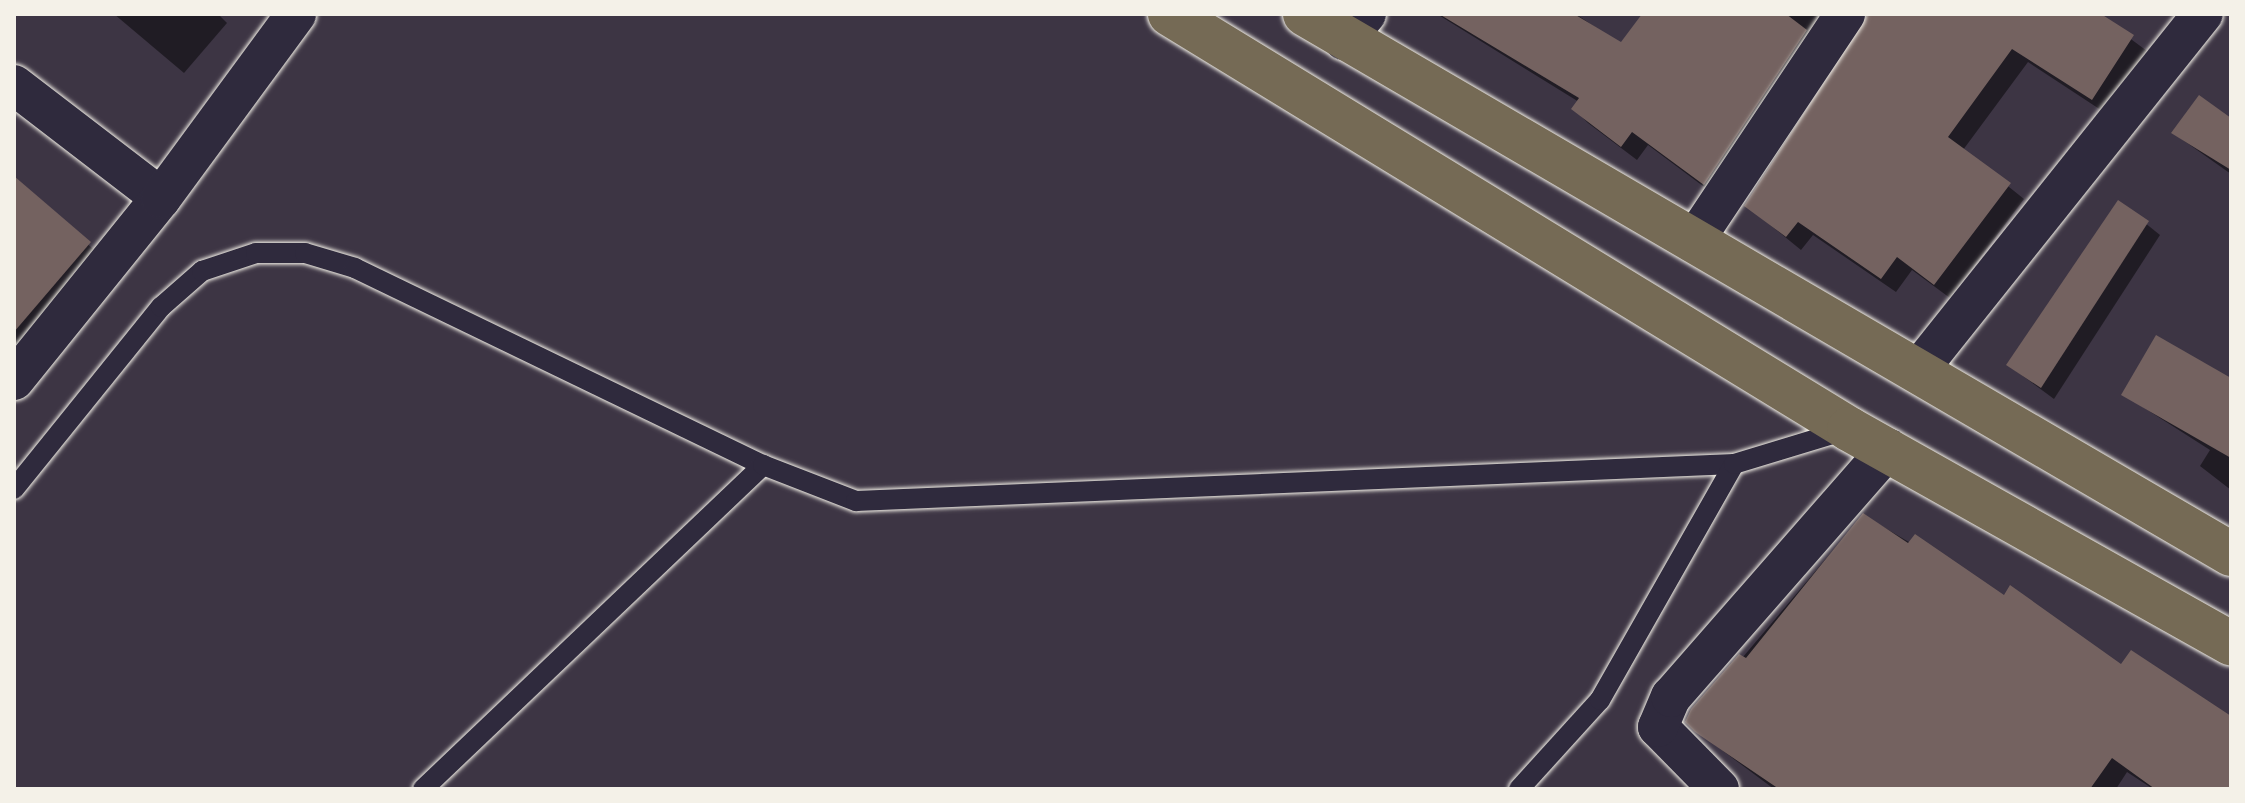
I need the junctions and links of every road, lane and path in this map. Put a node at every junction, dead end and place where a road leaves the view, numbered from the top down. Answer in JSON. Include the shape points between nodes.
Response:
{"nodes":[{"id":1,"x":296,"y":14,"type":"edge"},
{"id":2,"x":1170,"y":14,"type":"edge"},
{"id":3,"x":1305,"y":14,"type":"edge"},
{"id":4,"x":2203,"y":14,"type":"edge"},
{"id":5,"x":1843,"y":15,"type":"edge"},
{"id":6,"x":1355,"y":27,"type":"edge"},
{"id":7,"x":14,"y":85,"type":"edge"},
{"id":8,"x":161,"y":198,"type":"junction"},
{"id":9,"x":1693,"y":242,"type":"junction"},
{"id":10,"x":1920,"y":368,"type":"junction"},
{"id":11,"x":14,"y":380,"type":"edge"},
{"id":12,"x":1849,"y":429,"type":"junction"},
{"id":13,"x":1888,"y":449,"type":"junction"},
{"id":14,"x":1734,"y":464,"type":"junction"},
{"id":15,"x":763,"y":465,"type":"junction"},
{"id":16,"x":14,"y":489,"type":"edge"},
{"id":17,"x":2231,"y":554,"type":"edge"},
{"id":18,"x":2231,"y":643,"type":"edge"},
{"id":19,"x":423,"y":789,"type":"edge"},
{"id":20,"x":1519,"y":789,"type":"edge"},
{"id":21,"x":1719,"y":789,"type":"edge"}],
"edges":[{"from":1,"to":8,"type":"street"},
{"from":2,"to":12,"type":"main road"},
{"from":3,"to":6,"type":"main road"},
{"from":4,"to":10,"type":"street"},
{"from":5,"to":9,"type":"street"},
{"from":6,"to":9,"type":"main road"},
{"from":7,"to":8,"type":"street"},
{"from":8,"to":11,"type":"street"},
{"from":9,"to":10,"type":"main road"},
{"from":10,"to":17,"type":"main road"},
{"from":12,"to":13,"type":"main road"},
{"from":12,"to":14,"type":"lane"},
{"from":13,"to":18,"type":"main road"},
{"from":13,"to":21,"type":"street","via":[[1671,697],[1658,727]]},
{"from":14,"to":15,"type":"lane","via":[[856,501]]},
{"from":14,"to":20,"type":"lane","via":[[1600,700]]},
{"from":15,"to":16,"type":"lane","via":[[355,268],[305,253],[256,253],[202,271],[161,307]]},
{"from":15,"to":19,"type":"lane"}]}
